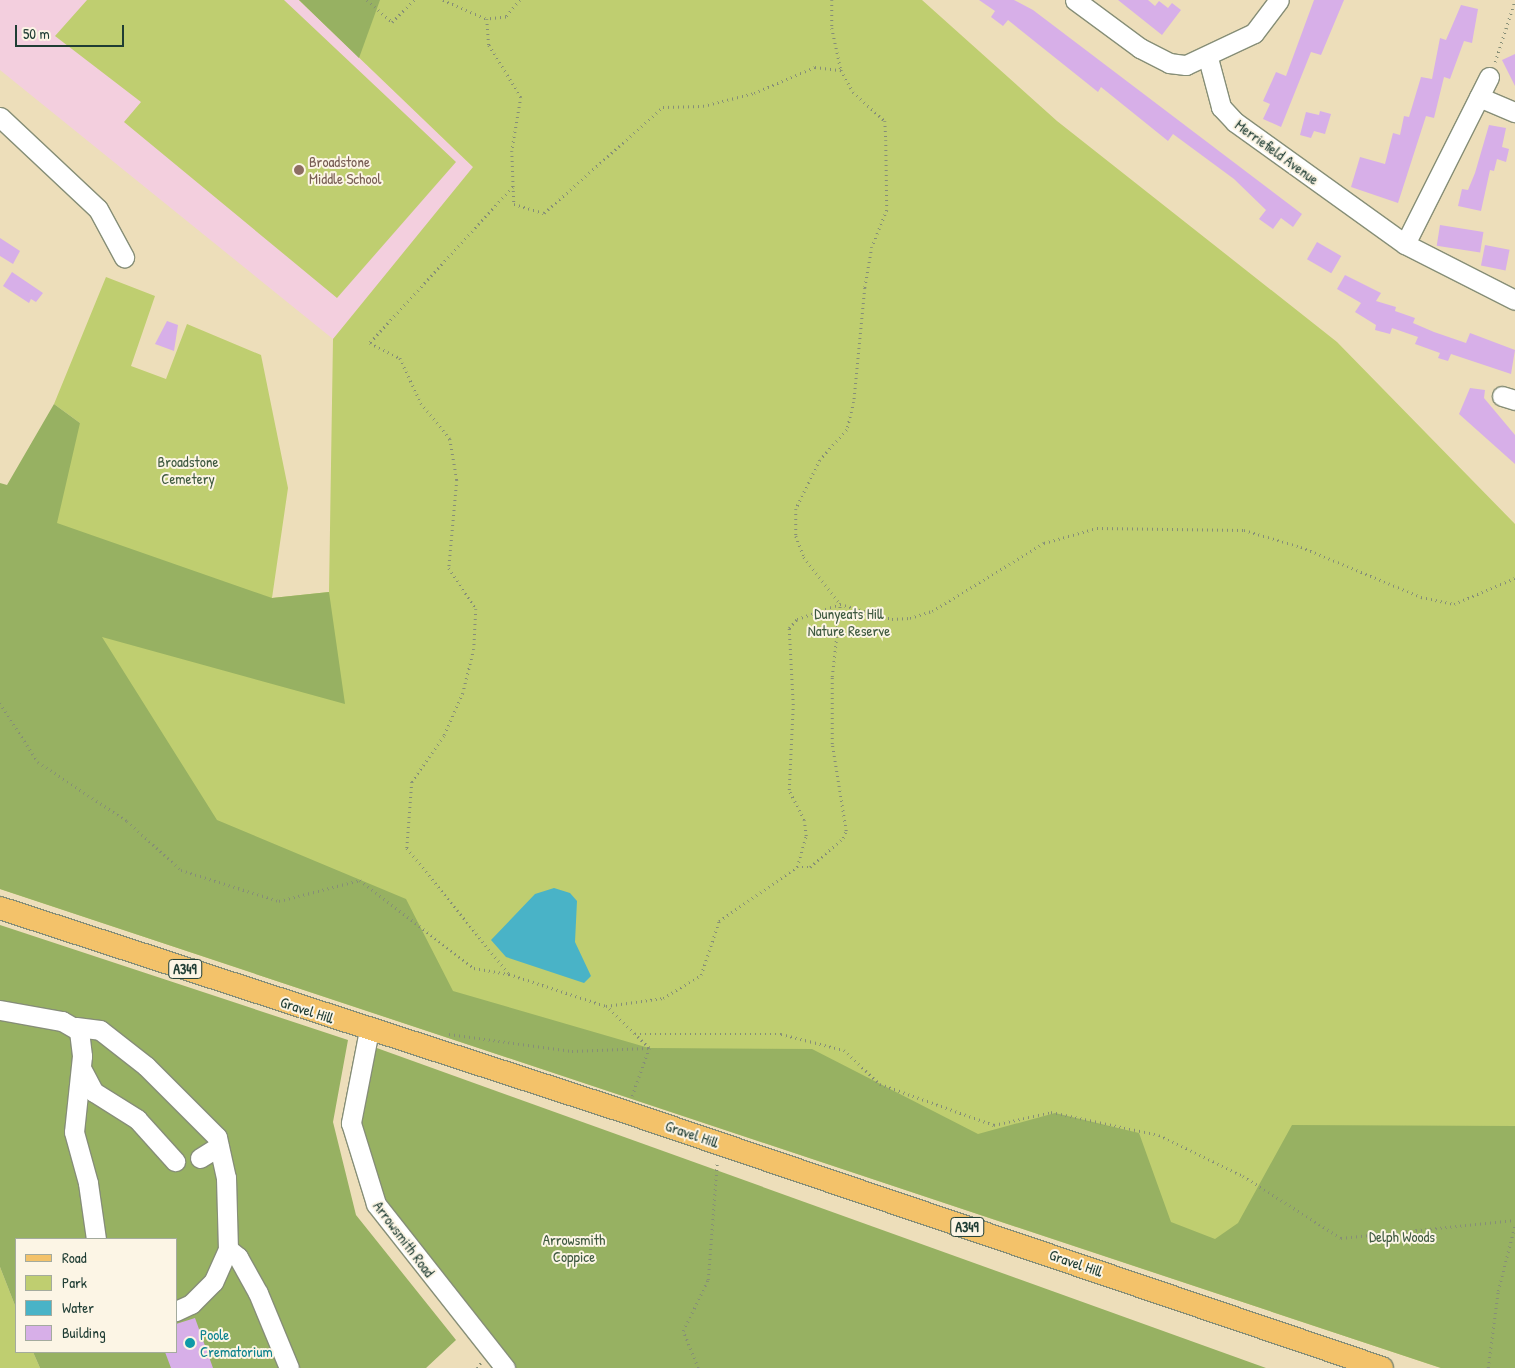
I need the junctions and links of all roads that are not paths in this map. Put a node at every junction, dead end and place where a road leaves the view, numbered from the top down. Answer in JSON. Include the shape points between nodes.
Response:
{"nodes":[{"id":1,"x":1075,"y":0,"type":"edge"},
{"id":2,"x":1279,"y":0,"type":"edge"},
{"id":3,"x":1208,"y":58,"type":"junction"},
{"id":4,"x":1489,"y":77,"type":"road end"},
{"id":5,"x":1479,"y":97,"type":"junction"},
{"id":6,"x":1515,"y":112,"type":"edge"},
{"id":7,"x":0,"y":117,"type":"edge"},
{"id":8,"x":1405,"y":244,"type":"junction"},
{"id":9,"x":124,"y":257,"type":"dead end"},
{"id":10,"x":1515,"y":300,"type":"edge"},
{"id":11,"x":0,"y":908,"type":"edge"},
{"id":12,"x":0,"y":1010,"type":"edge"},
{"id":13,"x":76,"y":1028,"type":"junction"},
{"id":14,"x":369,"y":1030,"type":"junction"},
{"id":15,"x":81,"y":1068,"type":"junction"},
{"id":16,"x":220,"y":1146,"type":"junction"},
{"id":17,"x":200,"y":1158,"type":"dead end"},
{"id":18,"x":175,"y":1161,"type":"dead end"},
{"id":19,"x":96,"y":1238,"type":"edge"},
{"id":20,"x":228,"y":1249,"type":"junction"},
{"id":21,"x":178,"y":1310,"type":"edge"},
{"id":22,"x":289,"y":1368,"type":"edge"},
{"id":23,"x":505,"y":1368,"type":"edge"},
{"id":24,"x":1382,"y":1368,"type":"edge"}],
"edges":[{"from":1,"to":3,"type":"street","via":[[1140,48],[1169,63],[1186,65]]},
{"from":2,"to":3,"type":"street","via":[[1254,33]]},
{"from":3,"to":8,"type":"street","name":"Merriefield Avenue","via":[[1221,107],[1235,122]]},
{"from":4,"to":5,"type":"street"},
{"from":5,"to":6,"type":"street"},
{"from":5,"to":8,"type":"street"},
{"from":7,"to":9,"type":"street","via":[[98,209]]},
{"from":8,"to":10,"type":"street","name":"Merriefield Avenue"},
{"from":11,"to":14,"type":"main road","name":"Gravel Hill","number":"A349"},
{"from":12,"to":13,"type":"street"},
{"from":13,"to":15,"type":"street","via":[[82,1042]]},
{"from":13,"to":16,"type":"street","via":[[100,1030],[160,1077],[211,1130]]},
{"from":14,"to":23,"type":"street","name":"Arrowsmith Road","via":[[351,1123],[376,1204]]},
{"from":14,"to":24,"type":"main road","name":"Gravel Hill","number":"A349","via":[[719,1143]]},
{"from":15,"to":18,"type":"street","via":[[94,1092],[137,1119]]},
{"from":15,"to":19,"type":"street","via":[[74,1132],[88,1183]]},
{"from":16,"to":17,"type":"street"},
{"from":16,"to":20,"type":"street","via":[[226,1178]]},
{"from":20,"to":21,"type":"street","via":[[213,1282],[191,1304]]},
{"from":20,"to":22,"type":"street","via":[[238,1257],[258,1293]]}]}
